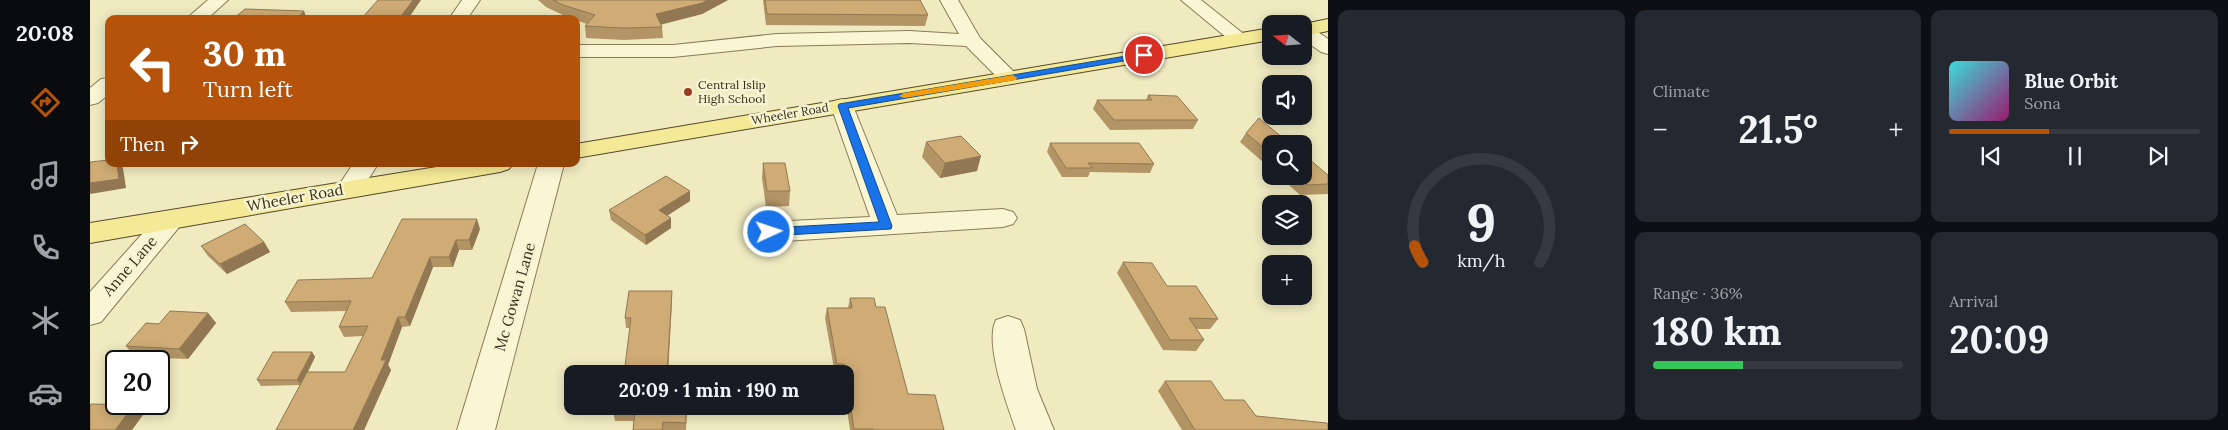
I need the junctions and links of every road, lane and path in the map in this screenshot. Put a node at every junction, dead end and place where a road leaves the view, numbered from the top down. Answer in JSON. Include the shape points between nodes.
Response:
{"nodes":[{"id":1,"x":219,"y":0,"type":"edge"},
{"id":2,"x":471,"y":0,"type":"edge"},
{"id":3,"x":949,"y":0,"type":"edge"},
{"id":4,"x":1190,"y":0,"type":"edge"},
{"id":5,"x":200,"y":15,"type":"edge"},
{"id":6,"x":461,"y":15,"type":"edge"},
{"id":7,"x":1328,"y":26,"type":"edge"},
{"id":8,"x":1312,"y":29,"type":"edge"},
{"id":9,"x":1262,"y":35,"type":"edge"},
{"id":10,"x":1312,"y":36,"type":"edge"},
{"id":11,"x":1240,"y":39,"type":"junction"},
{"id":12,"x":972,"y":41,"type":"junction"},
{"id":13,"x":1328,"y":48,"type":"edge"},
{"id":14,"x":580,"y":51,"type":"edge"},
{"id":15,"x":1009,"y":78,"type":"junction"},
{"id":16,"x":105,"y":87,"type":"edge"},
{"id":17,"x":90,"y":98,"type":"edge"},
{"id":18,"x":842,"y":106,"type":"junction"},
{"id":19,"x":580,"y":150,"type":"edge"},
{"id":20,"x":364,"y":167,"type":"edge"},
{"id":21,"x":481,"y":167,"type":"edge"},
{"id":22,"x":550,"y":167,"type":"edge"},
{"id":23,"x":350,"y":188,"type":"junction"},
{"id":24,"x":1003,"y":218,"type":"dead end"},
{"id":25,"x":170,"y":220,"type":"junction"},
{"id":26,"x":886,"y":226,"type":"junction"},
{"id":27,"x":90,"y":232,"type":"edge"},
{"id":28,"x":769,"y":232,"type":"dead end"},
{"id":29,"x":90,"y":313,"type":"edge"},
{"id":30,"x":1008,"y":329,"type":"dead end"},
{"id":31,"x":476,"y":430,"type":"edge"},
{"id":32,"x":1035,"y":430,"type":"edge"}],
"edges":[{"from":1,"to":5,"type":"street"},
{"from":2,"to":6,"type":"street"},
{"from":3,"to":12,"type":"street"},
{"from":4,"to":11,"type":"street"},
{"from":7,"to":8,"type":"main road"},
{"from":9,"to":11,"type":"main road","name":"Wheeler Road"},
{"from":10,"to":13,"type":"street"},
{"from":11,"to":15,"type":"main road","name":"Wheeler Road"},
{"from":12,"to":14,"type":"street","via":[[909,37],[805,39],[673,51]]},
{"from":12,"to":15,"type":"street"},
{"from":15,"to":18,"type":"main road","name":"Wheeler Road"},
{"from":16,"to":17,"type":"street"},
{"from":18,"to":19,"type":"main road","name":"Wheeler Road"},
{"from":18,"to":26,"type":"street"},
{"from":20,"to":23,"type":"street"},
{"from":21,"to":23,"type":"main road","name":"Wheeler Road"},
{"from":22,"to":31,"type":"street","name":"Mc Gowan Lane"},
{"from":23,"to":25,"type":"main road","name":"Wheeler Road"},
{"from":24,"to":26,"type":"street"},
{"from":25,"to":27,"type":"main road","name":"Wheeler Road"},
{"from":25,"to":29,"type":"street","name":"Anne Lane"},
{"from":26,"to":28,"type":"street"},
{"from":30,"to":32,"type":"street","via":[[1019,389]]}]}
